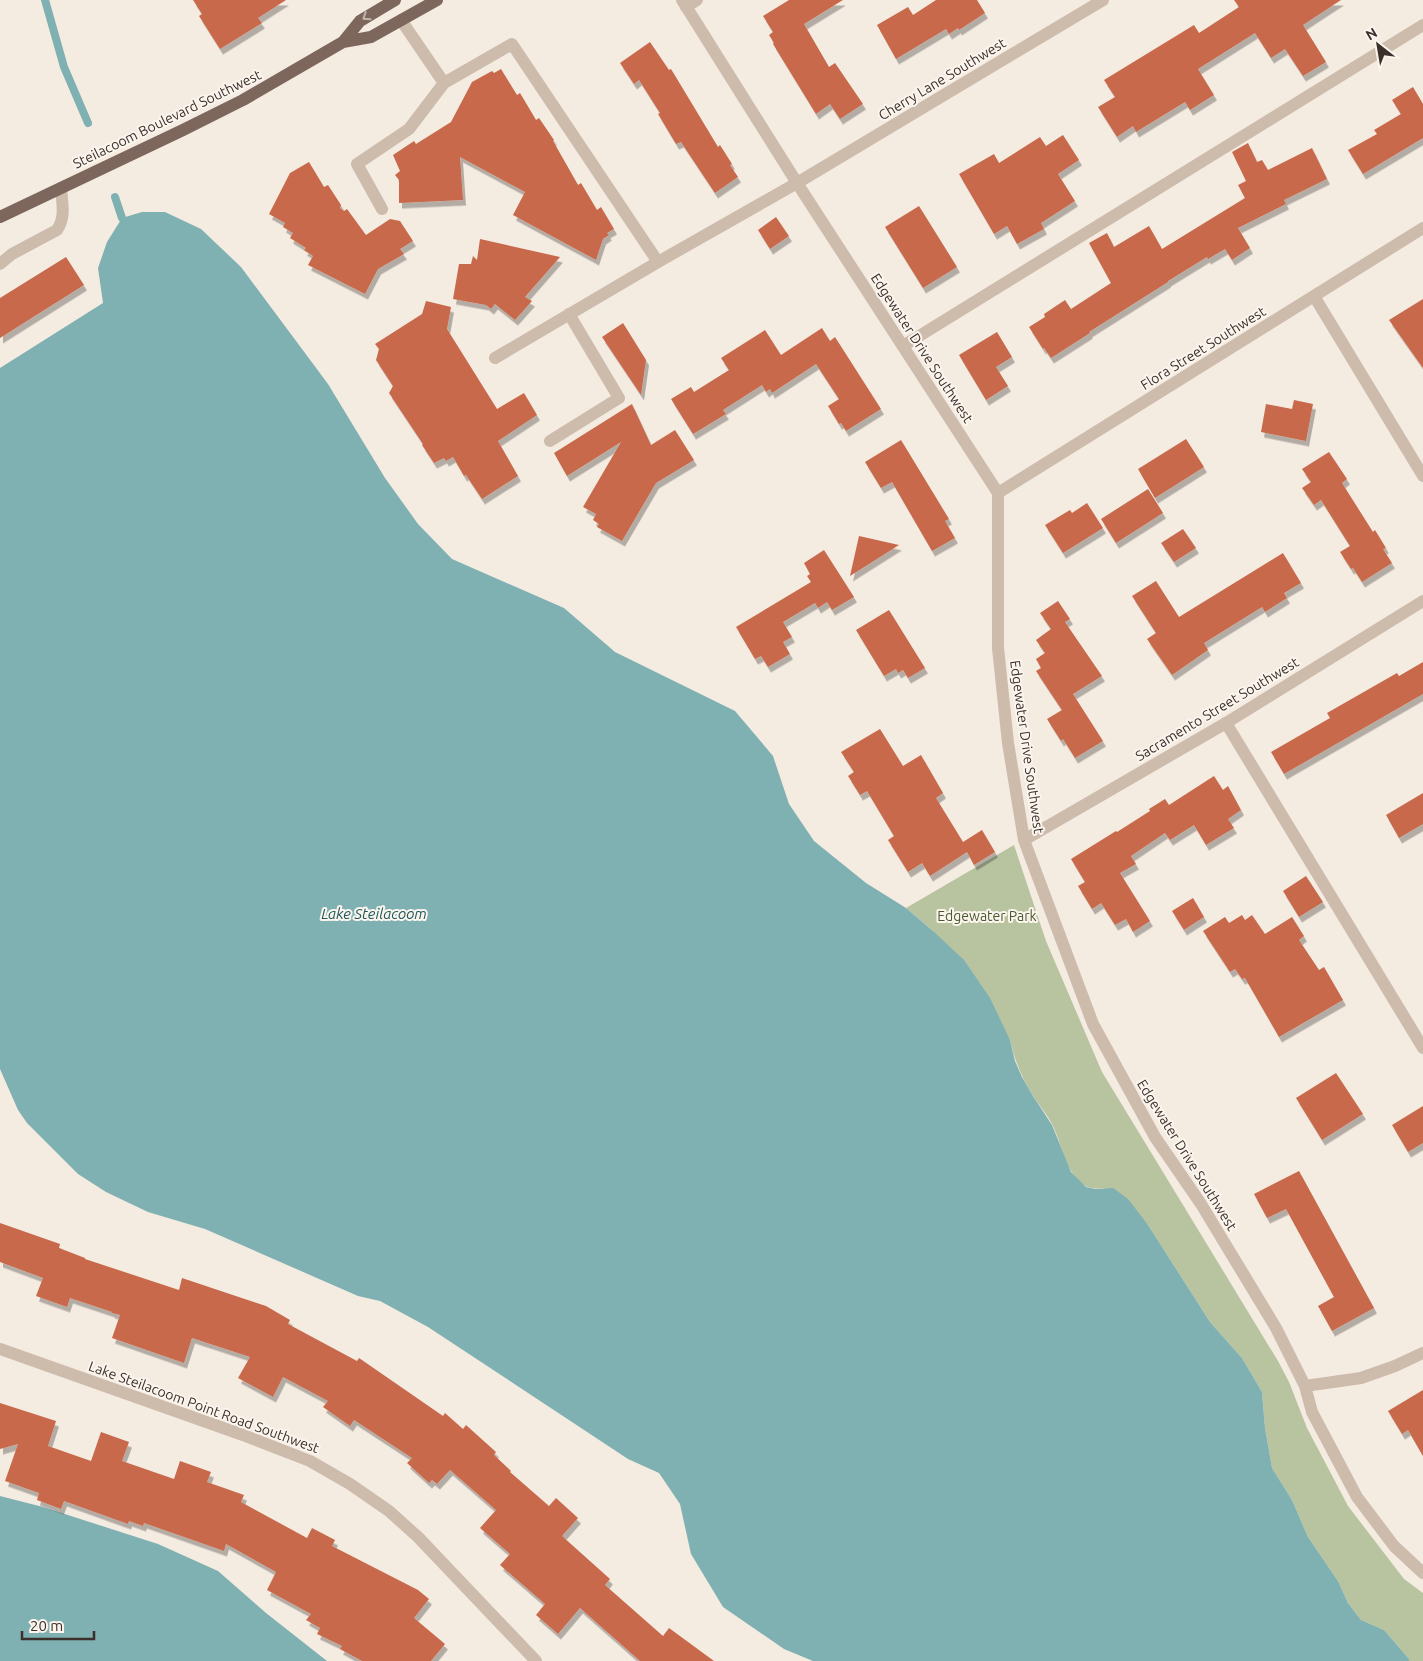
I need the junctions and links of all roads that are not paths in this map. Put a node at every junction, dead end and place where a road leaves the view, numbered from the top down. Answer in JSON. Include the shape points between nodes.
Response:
{"nodes":[{"id":1,"x":394,"y":0,"type":"edge"},
{"id":2,"x":437,"y":0,"type":"edge"},
{"id":3,"x":1103,"y":0,"type":"edge"},
{"id":4,"x":688,"y":2,"type":"edge"},
{"id":5,"x":401,"y":20,"type":"junction"},
{"id":6,"x":1423,"y":25,"type":"edge"},
{"id":7,"x":343,"y":42,"type":"junction"},
{"id":8,"x":444,"y":83,"type":"junction"},
{"id":9,"x":797,"y":183,"type":"junction"},
{"id":10,"x":61,"y":188,"type":"junction"},
{"id":11,"x":382,"y":209,"type":"dead end"},
{"id":12,"x":0,"y":217,"type":"edge"},
{"id":13,"x":1423,"y":228,"type":"edge"},
{"id":14,"x":658,"y":262,"type":"junction"},
{"id":15,"x":0,"y":264,"type":"edge"},
{"id":16,"x":1314,"y":296,"type":"junction"},
{"id":17,"x":569,"y":314,"type":"junction"},
{"id":18,"x":903,"y":346,"type":"junction"},
{"id":19,"x":495,"y":358,"type":"dead end"},
{"id":20,"x":550,"y":441,"type":"dead end"},
{"id":21,"x":1423,"y":476,"type":"edge"},
{"id":22,"x":998,"y":493,"type":"junction"},
{"id":23,"x":1423,"y":601,"type":"edge"},
{"id":24,"x":1226,"y":723,"type":"junction"},
{"id":25,"x":1024,"y":840,"type":"junction"},
{"id":26,"x":1423,"y":1048,"type":"edge"},
{"id":27,"x":0,"y":1349,"type":"edge"},
{"id":28,"x":1423,"y":1353,"type":"edge"},
{"id":29,"x":1305,"y":1386,"type":"junction"},
{"id":30,"x":1423,"y":1573,"type":"edge"},
{"id":31,"x":536,"y":1661,"type":"edge"}],
"edges":[{"from":1,"to":7,"type":"main road","name":"Steilacoom Boulevard Southwest","one_way":true,"via":[[360,21]]},
{"from":2,"to":5,"type":"main road","name":"Steilacoom Boulevard Southwest"},
{"from":3,"to":9,"type":"street","name":"Cherry Lane Southwest"},
{"from":4,"to":9,"type":"street","name":"Edgewater Drive Southwest"},
{"from":5,"to":7,"type":"main road","name":"Steilacoom Boulevard Southwest","via":[[371,37]]},
{"from":5,"to":8,"type":"street"},
{"from":6,"to":18,"type":"street"},
{"from":7,"to":10,"type":"main road","name":"Steilacoom Boulevard Southwest","via":[[243,100]]},
{"from":8,"to":11,"type":"street","via":[[409,129],[357,164]]},
{"from":8,"to":14,"type":"street","via":[[512,44]]},
{"from":9,"to":14,"type":"street","name":"Cherry Lane Southwest"},
{"from":9,"to":18,"type":"street","name":"Edgewater Drive Southwest"},
{"from":10,"to":12,"type":"main road","name":"Steilacoom Boulevard Southwest"},
{"from":10,"to":15,"type":"street","via":[[63,216],[57,230]]},
{"from":13,"to":16,"type":"street","name":"Flora Street Southwest"},
{"from":14,"to":17,"type":"street","name":"Cherry Lane Southwest"},
{"from":16,"to":21,"type":"street"},
{"from":16,"to":22,"type":"street","name":"Flora Street Southwest"},
{"from":17,"to":19,"type":"street","name":"Cherry Lane Southwest"},
{"from":17,"to":20,"type":"street","via":[[619,398]]},
{"from":18,"to":22,"type":"street","name":"Edgewater Drive Southwest"},
{"from":22,"to":25,"type":"street","name":"Edgewater Drive Southwest","via":[[998,648],[1008,743]]},
{"from":23,"to":24,"type":"street","name":"Sacramento Street Southwest"},
{"from":24,"to":25,"type":"street","name":"Sacramento Street Southwest"},
{"from":24,"to":26,"type":"street"},
{"from":25,"to":29,"type":"street","name":"Edgewater Drive Southwest","via":[[1097,1032],[1155,1137],[1201,1204],[1276,1328]]},
{"from":27,"to":31,"type":"street","name":"Lake Steilacoom Point Road Southwest","via":[[243,1435],[326,1470],[389,1511],[411,1531]]},
{"from":28,"to":29,"type":"street","via":[[1361,1378]]},
{"from":29,"to":30,"type":"street","name":"Edgewater Drive Southwest","via":[[1312,1412],[1357,1497],[1394,1546]]}]}
